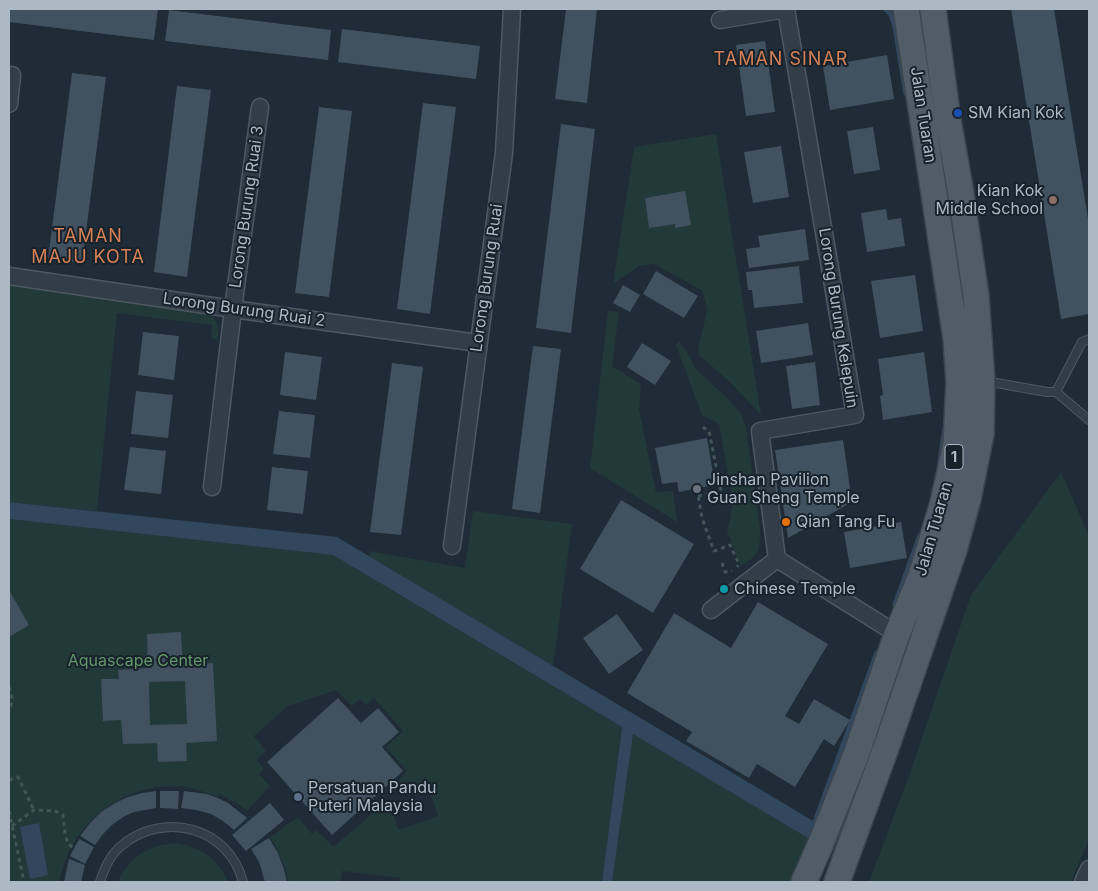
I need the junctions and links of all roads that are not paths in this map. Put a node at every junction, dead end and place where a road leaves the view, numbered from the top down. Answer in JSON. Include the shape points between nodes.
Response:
{"nodes":[{"id":1,"x":512,"y":9,"type":"edge"},
{"id":2,"x":786,"y":9,"type":"edge"},
{"id":3,"x":906,"y":9,"type":"edge"},
{"id":4,"x":933,"y":9,"type":"edge"},
{"id":5,"x":720,"y":20,"type":"dead end"},
{"id":6,"x":12,"y":74,"type":"dead end"},
{"id":7,"x":9,"y":104,"type":"edge"},
{"id":8,"x":260,"y":107,"type":"dead end"},
{"id":9,"x":9,"y":276,"type":"edge"},
{"id":10,"x":233,"y":309,"type":"junction"},
{"id":11,"x":1089,"y":339,"type":"edge"},
{"id":12,"x":478,"y":343,"type":"junction"},
{"id":13,"x":982,"y":381,"type":"junction"},
{"id":14,"x":1056,"y":392,"type":"junction"},
{"id":15,"x":1089,"y":420,"type":"edge"},
{"id":16,"x":212,"y":487,"type":"dead end"},
{"id":17,"x":452,"y":546,"type":"dead end"},
{"id":18,"x":777,"y":559,"type":"junction"},
{"id":19,"x":711,"y":610,"type":"dead end"},
{"id":20,"x":897,"y":634,"type":"junction"},
{"id":21,"x":1089,"y":868,"type":"edge"},
{"id":22,"x":100,"y":882,"type":"edge"},
{"id":23,"x":243,"y":882,"type":"edge"},
{"id":24,"x":804,"y":882,"type":"edge"},
{"id":25,"x":837,"y":882,"type":"edge"},
{"id":26,"x":1083,"y":882,"type":"edge"}],
"edges":[{"from":1,"to":12,"type":"street","name":"Lorong Burung Ruai","via":[[504,153]]},
{"from":2,"to":5,"type":"street"},
{"from":2,"to":18,"type":"street","name":"Lorong Burung Kelepuin","via":[[855,415],[760,431]]},
{"from":3,"to":20,"type":"main road","name":"Jalan Tuaran","number":"1","via":[[956,339],[959,382],[956,444],[943,503],[921,576]]},
{"from":4,"to":13,"type":"main road","name":"Jalan Tuaran","number":"1","via":[[976,296]]},
{"from":6,"to":7,"type":"street"},
{"from":8,"to":10,"type":"street","name":"Lorong Burung Ruai 3"},
{"from":9,"to":10,"type":"street","name":"Lorong Burung Ruai 2"},
{"from":10,"to":12,"type":"street","name":"Lorong Burung Ruai 2"},
{"from":10,"to":16,"type":"street","name":"Lorong Burung Ruai 3"},
{"from":11,"to":14,"type":"lane","via":[[1082,342]]},
{"from":12,"to":17,"type":"street","name":"Lorong Burung Ruai"},
{"from":13,"to":14,"type":"lane"},
{"from":13,"to":25,"type":"main road","name":"Jalan Tuaran","number":"1","via":[[981,434],[954,550]]},
{"from":14,"to":15,"type":"lane"},
{"from":18,"to":19,"type":"street"},
{"from":18,"to":20,"type":"street"},
{"from":20,"to":24,"type":"main road","name":"Jalan Tuaran","number":"1","via":[[856,755]]},
{"from":21,"to":26,"type":"street"},
{"from":22,"to":23,"type":"lane","via":[[105,867],[120,847],[139,834],[163,827],[187,828],[209,836],[227,852],[240,871]]}]}
